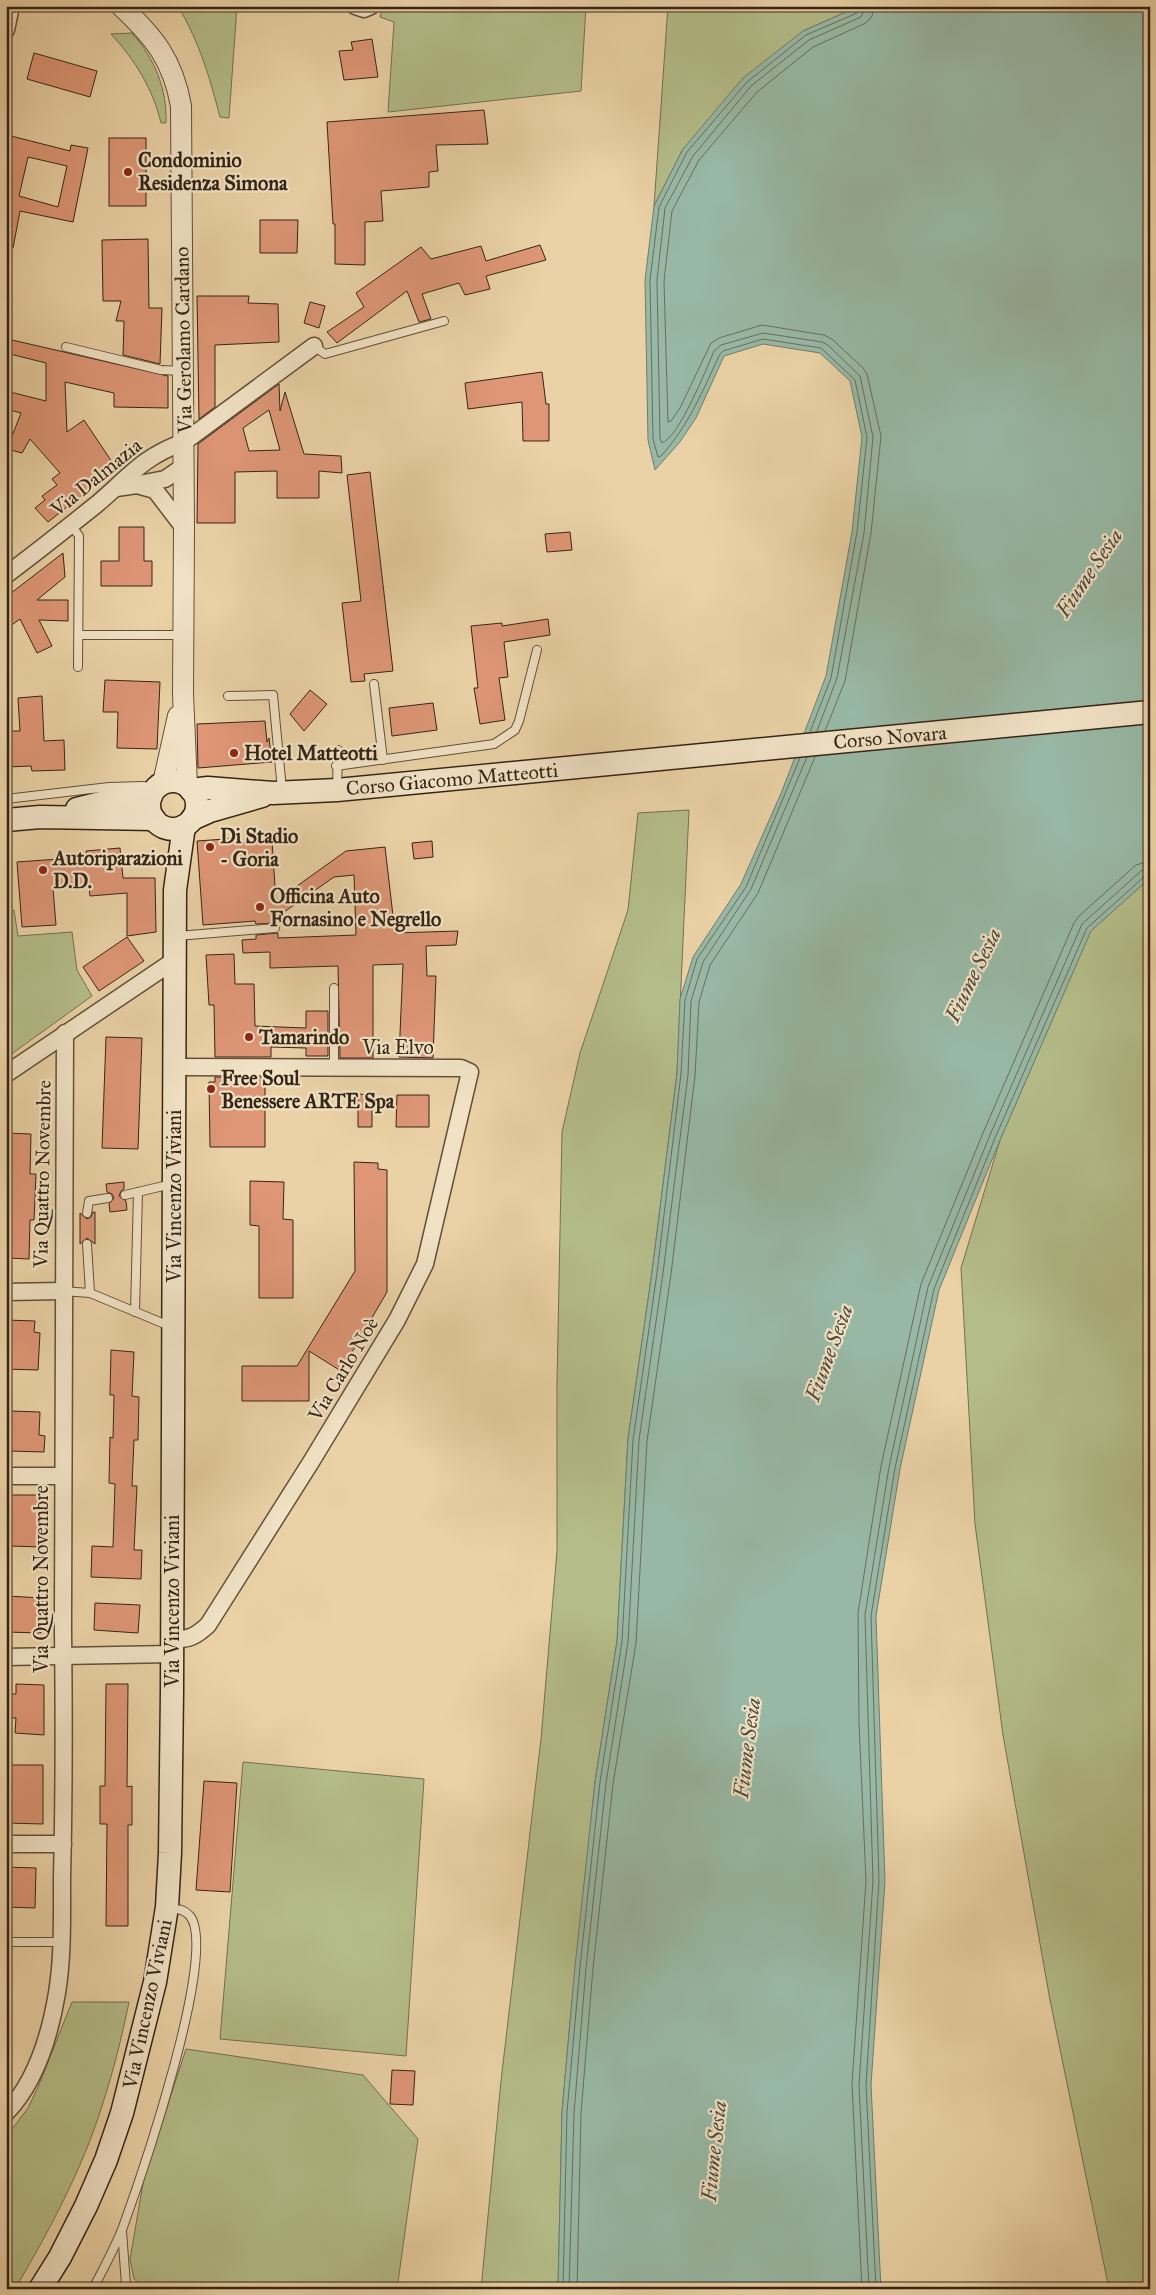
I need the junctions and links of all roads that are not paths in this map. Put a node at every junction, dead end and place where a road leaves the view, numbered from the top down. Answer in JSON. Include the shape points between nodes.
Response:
{"nodes":[{"id":1,"x":121,"y":6,"type":"edge"},
{"id":2,"x":355,"y":6,"type":"edge"},
{"id":3,"x":371,"y":6,"type":"edge"},
{"id":4,"x":444,"y":321,"type":"dead end"},
{"id":5,"x":314,"y":346,"type":"joint"},
{"id":6,"x":66,"y":347,"type":"dead end"},
{"id":7,"x":183,"y":371,"type":"junction"},
{"id":8,"x":184,"y":442,"type":"junction"},
{"id":9,"x":184,"y":466,"type":"junction"},
{"id":10,"x":137,"y":485,"type":"junction"},
{"id":11,"x":116,"y":488,"type":"junction"},
{"id":12,"x":71,"y":525,"type":"junction"},
{"id":13,"x":184,"y":528,"type":"junction"},
{"id":14,"x":6,"y":575,"type":"edge"},
{"id":15,"x":78,"y":635,"type":"junction"},
{"id":16,"x":183,"y":635,"type":"junction"},
{"id":17,"x":537,"y":650,"type":"dead end"},
{"id":18,"x":78,"y":667,"type":"dead end"},
{"id":19,"x":374,"y":684,"type":"dead end"},
{"id":20,"x":183,"y":694,"type":"junction"},
{"id":21,"x":228,"y":696,"type":"dead end"},
{"id":22,"x":1150,"y":712,"type":"edge"},
{"id":23,"x":338,"y":750,"type":"dead end"},
{"id":24,"x":383,"y":760,"type":"junction"},
{"id":25,"x":631,"y":762,"type":"joint"},
{"id":26,"x":336,"y":766,"type":"junction"},
{"id":27,"x":157,"y":788,"type":"junction"},
{"id":28,"x":189,"y":788,"type":"junction"},
{"id":29,"x":337,"y":790,"type":"junction"},
{"id":30,"x":277,"y":793,"type":"junction"},
{"id":31,"x":6,"y":799,"type":"edge"},
{"id":32,"x":40,"y":817,"type":"junction"},
{"id":33,"x":6,"y":820,"type":"edge"},
{"id":34,"x":173,"y":822,"type":"junction"},
{"id":35,"x":275,"y":928,"type":"dead end"},
{"id":36,"x":175,"y":936,"type":"junction"},
{"id":37,"x":175,"y":960,"type":"junction"},
{"id":38,"x":334,"y":988,"type":"dead end"},
{"id":39,"x":65,"y":1033,"type":"junction"},
{"id":40,"x":175,"y":1067,"type":"junction"},
{"id":41,"x":334,"y":1068,"type":"junction"},
{"id":42,"x":470,"y":1072,"type":"joint"},
{"id":43,"x":6,"y":1074,"type":"edge"},
{"id":44,"x":174,"y":1183,"type":"junction"},
{"id":45,"x":138,"y":1192,"type":"junction"},
{"id":46,"x":125,"y":1195,"type":"dead end"},
{"id":47,"x":108,"y":1198,"type":"dead end"},
{"id":48,"x":87,"y":1213,"type":"dead end"},
{"id":49,"x":87,"y":1244,"type":"dead end"},
{"id":50,"x":62,"y":1291,"type":"junction"},
{"id":51,"x":6,"y":1292,"type":"edge"},
{"id":52,"x":90,"y":1293,"type":"junction"},
{"id":53,"x":135,"y":1312,"type":"junction"},
{"id":54,"x":174,"y":1328,"type":"junction"},
{"id":55,"x":6,"y":1476,"type":"edge"},
{"id":56,"x":62,"y":1476,"type":"junction"},
{"id":57,"x":172,"y":1647,"type":"junction"},
{"id":58,"x":6,"y":1657,"type":"edge"},
{"id":59,"x":63,"y":1657,"type":"junction"},
{"id":60,"x":6,"y":1844,"type":"edge"},
{"id":61,"x":63,"y":1844,"type":"junction"},
{"id":62,"x":167,"y":1907,"type":"junction"},
{"id":63,"x":6,"y":1942,"type":"edge"},
{"id":64,"x":61,"y":1942,"type":"junction"},
{"id":65,"x":6,"y":2113,"type":"edge"},
{"id":66,"x":122,"y":2229,"type":"junction"},
{"id":67,"x":40,"y":2289,"type":"edge"},
{"id":68,"x":93,"y":2289,"type":"edge"},
{"id":69,"x":131,"y":2289,"type":"edge"}],
"edges":[{"from":1,"to":7,"type":"street","name":"Via Gerolamo Cardano","via":[[159,45],[178,88]]},
{"from":2,"to":3,"type":"street"},
{"from":4,"to":5,"type":"lane","via":[[325,354]]},
{"from":5,"to":8,"type":"street","name":"Via Dalmazia"},
{"from":6,"to":7,"type":"lane","via":[[161,370]]},
{"from":7,"to":8,"type":"street","name":"Via Gerolamo Cardano"},
{"from":8,"to":9,"type":"street","name":"Via Gerolamo Cardano"},
{"from":8,"to":11,"type":"street","name":"Via Dalmazia","via":[[164,449],[138,465]]},
{"from":9,"to":10,"type":"street","via":[[165,479]]},
{"from":9,"to":13,"type":"street","name":"Via Gerolamo Cardano"},
{"from":10,"to":11,"type":"street"},
{"from":10,"to":13,"type":"street","via":[[155,490]]},
{"from":11,"to":12,"type":"street","name":"Via Dalmazia"},
{"from":12,"to":14,"type":"street","name":"Via Dalmazia"},
{"from":12,"to":15,"type":"lane","via":[[79,536]]},
{"from":13,"to":16,"type":"street","name":"Via Gerolamo Cardano"},
{"from":15,"to":16,"type":"lane"},
{"from":15,"to":18,"type":"lane"},
{"from":16,"to":20,"type":"street","name":"Via Gerolamo Cardano"},
{"from":17,"to":24,"type":"lane","via":[[519,721],[508,735],[494,744]]},
{"from":19,"to":24,"type":"lane"},
{"from":20,"to":27,"type":"street","name":"Via Gerolamo Cardano"},
{"from":20,"to":28,"type":"street","name":"Via Gerolamo Cardano"},
{"from":21,"to":30,"type":"lane","via":[[273,695]]},
{"from":22,"to":25,"type":"main road","name":"Corso Novara"},
{"from":23,"to":26,"type":"lane"},
{"from":24,"to":26,"type":"lane"},
{"from":25,"to":29,"type":"main road","name":"Corso Giacomo Matteotti"},
{"from":26,"to":29,"type":"lane"},
{"from":27,"to":28,"type":"main road","via":[[177,781]]},
{"from":27,"to":31,"type":"lane","via":[[108,787]]},
{"from":27,"to":32,"type":"main road","name":"Corso Giacomo Matteotti"},
{"from":27,"to":34,"type":"main road","via":[[150,808]]},
{"from":28,"to":30,"type":"main road","name":"Corso Giacomo Matteotti"},
{"from":28,"to":34,"type":"main road","via":[[197,805]]},
{"from":29,"to":30,"type":"main road","name":"Corso Giacomo Matteotti"},
{"from":30,"to":34,"type":"main road","name":"Corso Giacomo Matteotti"},
{"from":32,"to":33,"type":"main road","name":"Corso Giacomo Matteotti"},
{"from":32,"to":34,"type":"main road","name":"Corso Giacomo Matteotti"},
{"from":34,"to":36,"type":"main road","name":"Via Vincenzo Viviani"},
{"from":35,"to":36,"type":"lane"},
{"from":36,"to":37,"type":"main road","name":"Via Vincenzo Viviani"},
{"from":37,"to":39,"type":"street"},
{"from":37,"to":40,"type":"main road","name":"Via Vincenzo Viviani"},
{"from":38,"to":41,"type":"lane"},
{"from":39,"to":43,"type":"street"},
{"from":39,"to":50,"type":"street","name":"Via Quattro Novembre"},
{"from":40,"to":41,"type":"street","name":"Via Elvo"},
{"from":40,"to":44,"type":"main road","name":"Via Vincenzo Viviani"},
{"from":41,"to":42,"type":"street","name":"Via Elvo","via":[[461,1068]]},
{"from":42,"to":57,"type":"street","name":"Via Carlo Noè","via":[[425,1264],[397,1320],[208,1625]]},
{"from":44,"to":45,"type":"lane"},
{"from":44,"to":54,"type":"main road","name":"Via Vincenzo Viviani"},
{"from":45,"to":46,"type":"lane"},
{"from":45,"to":53,"type":"lane"},
{"from":47,"to":48,"type":"lane","via":[[89,1201]]},
{"from":49,"to":52,"type":"lane"},
{"from":50,"to":51,"type":"street"},
{"from":50,"to":52,"type":"lane"},
{"from":50,"to":56,"type":"street","name":"Via Quattro Novembre"},
{"from":52,"to":53,"type":"lane"},
{"from":53,"to":54,"type":"lane"},
{"from":54,"to":57,"type":"main road","name":"Via Vincenzo Viviani"},
{"from":55,"to":56,"type":"street"},
{"from":56,"to":59,"type":"street","name":"Via Quattro Novembre"},
{"from":57,"to":59,"type":"street","name":"Via Carlo Noè"},
{"from":57,"to":62,"type":"main road","name":"Via Vincenzo Viviani"},
{"from":58,"to":59,"type":"street","name":"Via Carlo Noè"},
{"from":59,"to":61,"type":"street","name":"Via Quattro Novembre"},
{"from":60,"to":61,"type":"street"},
{"from":61,"to":64,"type":"street","name":"Via Quattro Novembre"},
{"from":62,"to":66,"type":"lane","via":[[181,1909],[190,1916],[196,1931],[187,2019]]},
{"from":62,"to":67,"type":"main road","name":"Via Vincenzo Viviani","via":[[155,1982],[122,2113],[86,2206]]},
{"from":63,"to":64,"type":"lane"},
{"from":64,"to":65,"type":"street","name":"Via Quattro Novembre","via":[[57,1994],[43,2048],[31,2078]]},
{"from":66,"to":68,"type":"lane"},
{"from":66,"to":69,"type":"lane","via":[[126,2285]]}]}
